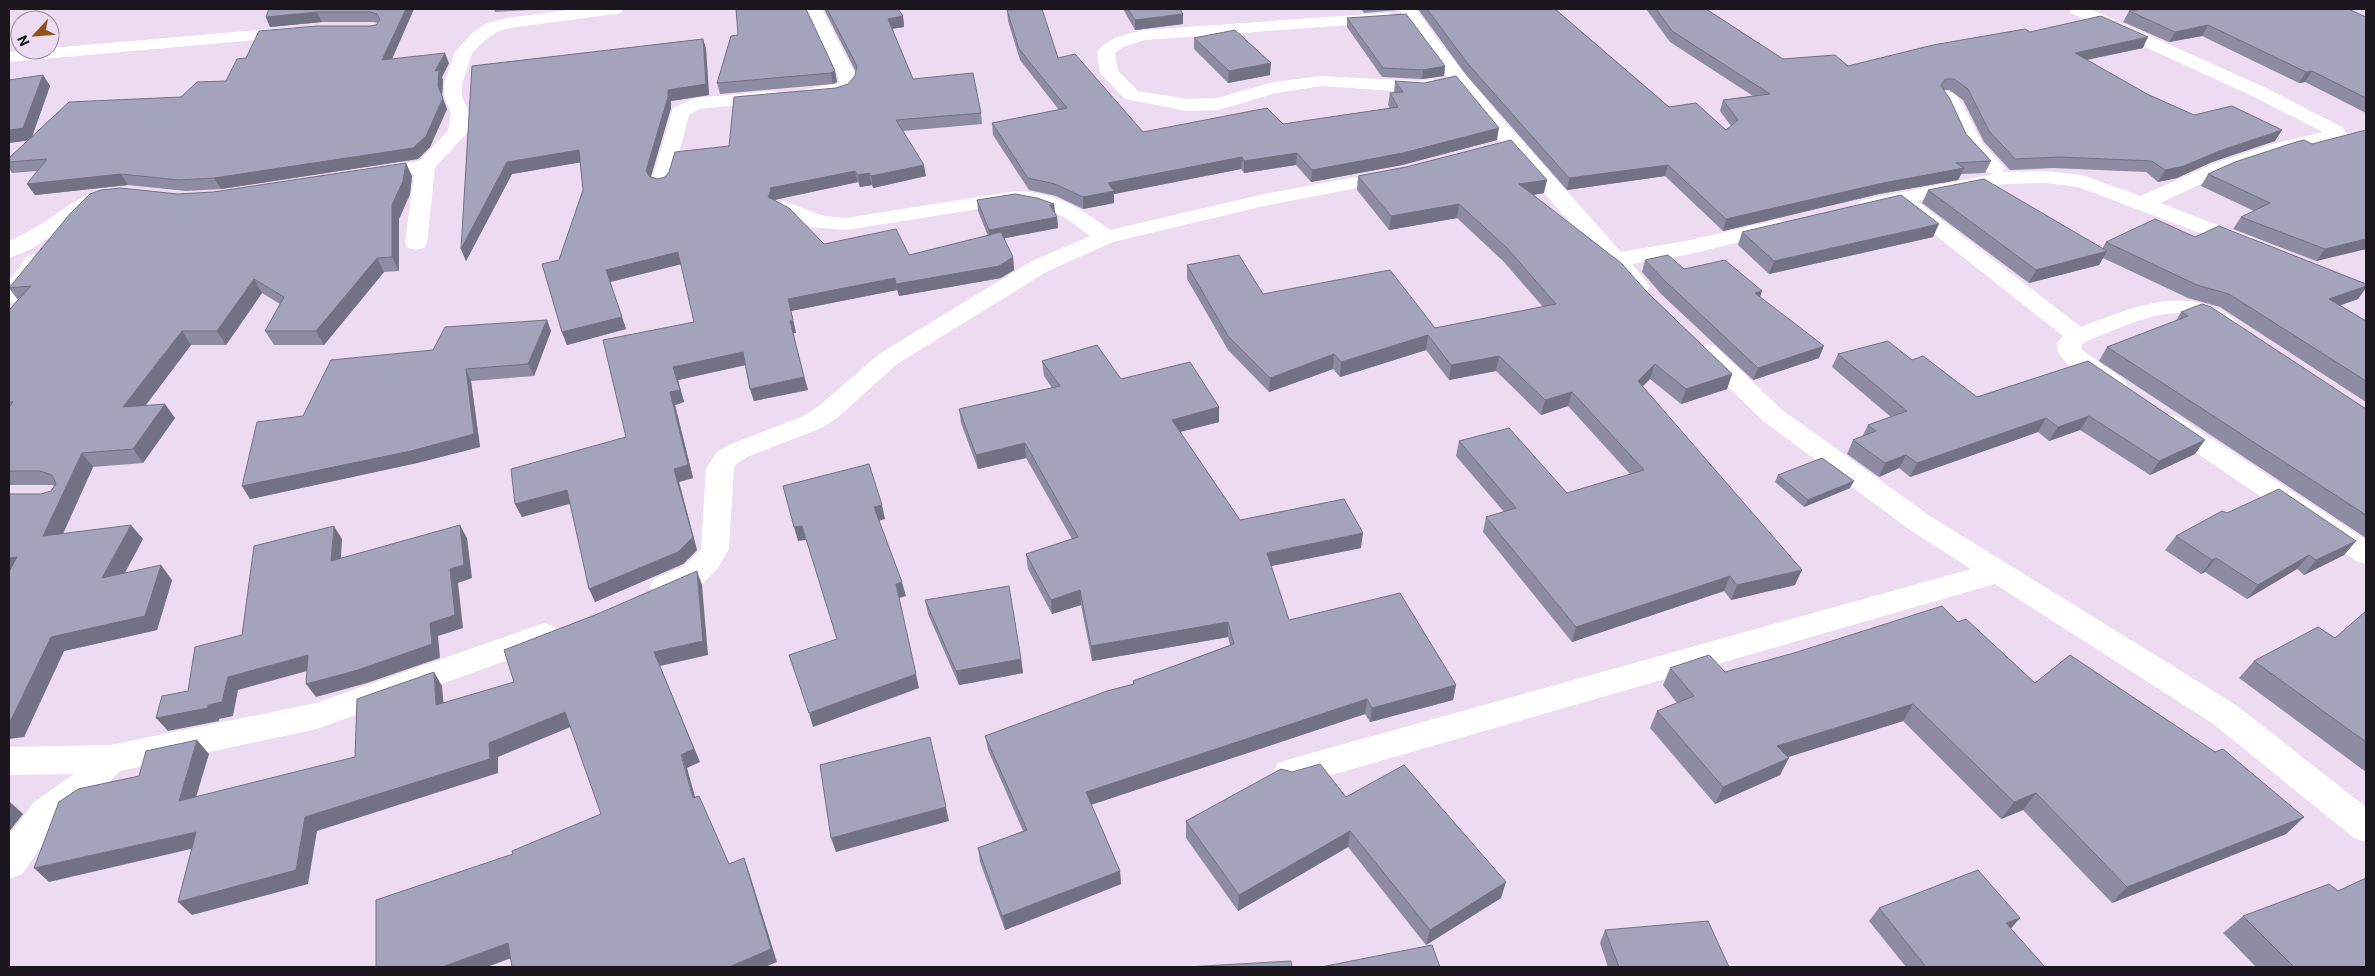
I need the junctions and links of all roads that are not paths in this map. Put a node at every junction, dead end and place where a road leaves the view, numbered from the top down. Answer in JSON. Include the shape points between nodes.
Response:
{"nodes":[{"id":1,"x":615,"y":9,"type":"edge"},
{"id":2,"x":814,"y":9,"type":"edge"},
{"id":3,"x":2077,"y":9,"type":"edge"},
{"id":4,"x":1409,"y":12,"type":"edge"},
{"id":5,"x":312,"y":30,"type":"edge"},
{"id":6,"x":9,"y":57,"type":"edge"},
{"id":7,"x":1458,"y":80,"type":"junction"},
{"id":8,"x":1947,"y":96,"type":"edge"},
{"id":9,"x":425,"y":166,"type":"junction"},
{"id":10,"x":1414,"y":171,"type":"edge"},
{"id":11,"x":357,"y":177,"type":"edge"},
{"id":12,"x":2004,"y":178,"type":"junction"},
{"id":13,"x":661,"y":183,"type":"edge"},
{"id":14,"x":128,"y":193,"type":"edge"},
{"id":15,"x":1900,"y":199,"type":"junction"},
{"id":16,"x":88,"y":200,"type":"junction"},
{"id":17,"x":2143,"y":203,"type":"junction"},
{"id":18,"x":783,"y":208,"type":"edge"},
{"id":19,"x":1850,"y":209,"type":"edge"},
{"id":20,"x":1792,"y":223,"type":"edge"},
{"id":21,"x":1106,"y":237,"type":"junction"},
{"id":22,"x":416,"y":243,"type":"dead end"},
{"id":23,"x":9,"y":250,"type":"edge"},
{"id":24,"x":2268,"y":251,"type":"edge"},
{"id":25,"x":1616,"y":260,"type":"junction"},
{"id":26,"x":9,"y":296,"type":"edge"},
{"id":27,"x":1659,"y":307,"type":"edge"},
{"id":28,"x":1688,"y":334,"type":"edge"},
{"id":29,"x":2078,"y":336,"type":"junction"},
{"id":30,"x":2244,"y":336,"type":"edge"},
{"id":31,"x":2366,"y":554,"type":"edge"},
{"id":32,"x":2000,"y":572,"type":"junction"},
{"id":33,"x":641,"y":597,"type":"edge"},
{"id":34,"x":568,"y":627,"type":"edge"},
{"id":35,"x":110,"y":759,"type":"junction"},
{"id":36,"x":9,"y":761,"type":"edge"},
{"id":37,"x":1290,"y":773,"type":"edge"},
{"id":38,"x":2366,"y":827,"type":"edge"},
{"id":39,"x":9,"y":863,"type":"edge"}],
"edges":[{"from":1,"to":9,"type":"street","via":[[506,23],[478,37],[464,52],[453,84],[452,96],[460,113],[458,132]]},
{"from":2,"to":13,"type":"street","via":[[848,78],[848,86],[838,91],[695,104],[680,112]]},
{"from":3,"to":17,"type":"street","via":[[2258,91],[2338,135],[2283,147],[2220,168]]},
{"from":4,"to":7,"type":"street"},
{"from":4,"to":7,"type":"street","via":[[1144,35],[1118,43],[1106,52],[1109,73],[1132,95],[1187,105],[1218,104],[1274,88],[1321,81],[1422,87]]},
{"from":5,"to":6,"type":"street"},
{"from":7,"to":25,"type":"street","via":[[1504,146]]},
{"from":8,"to":12,"type":"street","via":[[1973,145]]},
{"from":9,"to":11,"type":"street"},
{"from":9,"to":22,"type":"street"},
{"from":10,"to":21,"type":"street","via":[[1264,200]]},
{"from":12,"to":15,"type":"street"},
{"from":12,"to":17,"type":"street","via":[[2046,176],[2082,181]]},
{"from":14,"to":16,"type":"street"},
{"from":15,"to":19,"type":"street"},
{"from":15,"to":29,"type":"street"},
{"from":16,"to":23,"type":"street","via":[[48,229]]},
{"from":16,"to":26,"type":"street"},
{"from":17,"to":24,"type":"street"},
{"from":18,"to":21,"type":"street","via":[[820,222],[846,224],[1016,197],[1038,197],[1059,204]]},
{"from":20,"to":25,"type":"street","via":[[1686,248]]},
{"from":21,"to":33,"type":"street","via":[[1040,266],[888,358],[813,422],[726,458],[720,468],[715,549],[708,561],[694,574]]},
{"from":25,"to":27,"type":"street"},
{"from":28,"to":32,"type":"street","via":[[1772,415],[1920,523]]},
{"from":29,"to":30,"type":"street","via":[[2164,308],[2187,307],[2211,314]]},
{"from":29,"to":31,"type":"street","via":[[2069,343],[2070,352],[2083,364]]},
{"from":32,"to":37,"type":"street"},
{"from":32,"to":38,"type":"street","via":[[2224,714]]},
{"from":34,"to":35,"type":"street","via":[[318,716]]},
{"from":35,"to":36,"type":"street"},
{"from":35,"to":39,"type":"street","via":[[79,791],[46,813]]}]}
